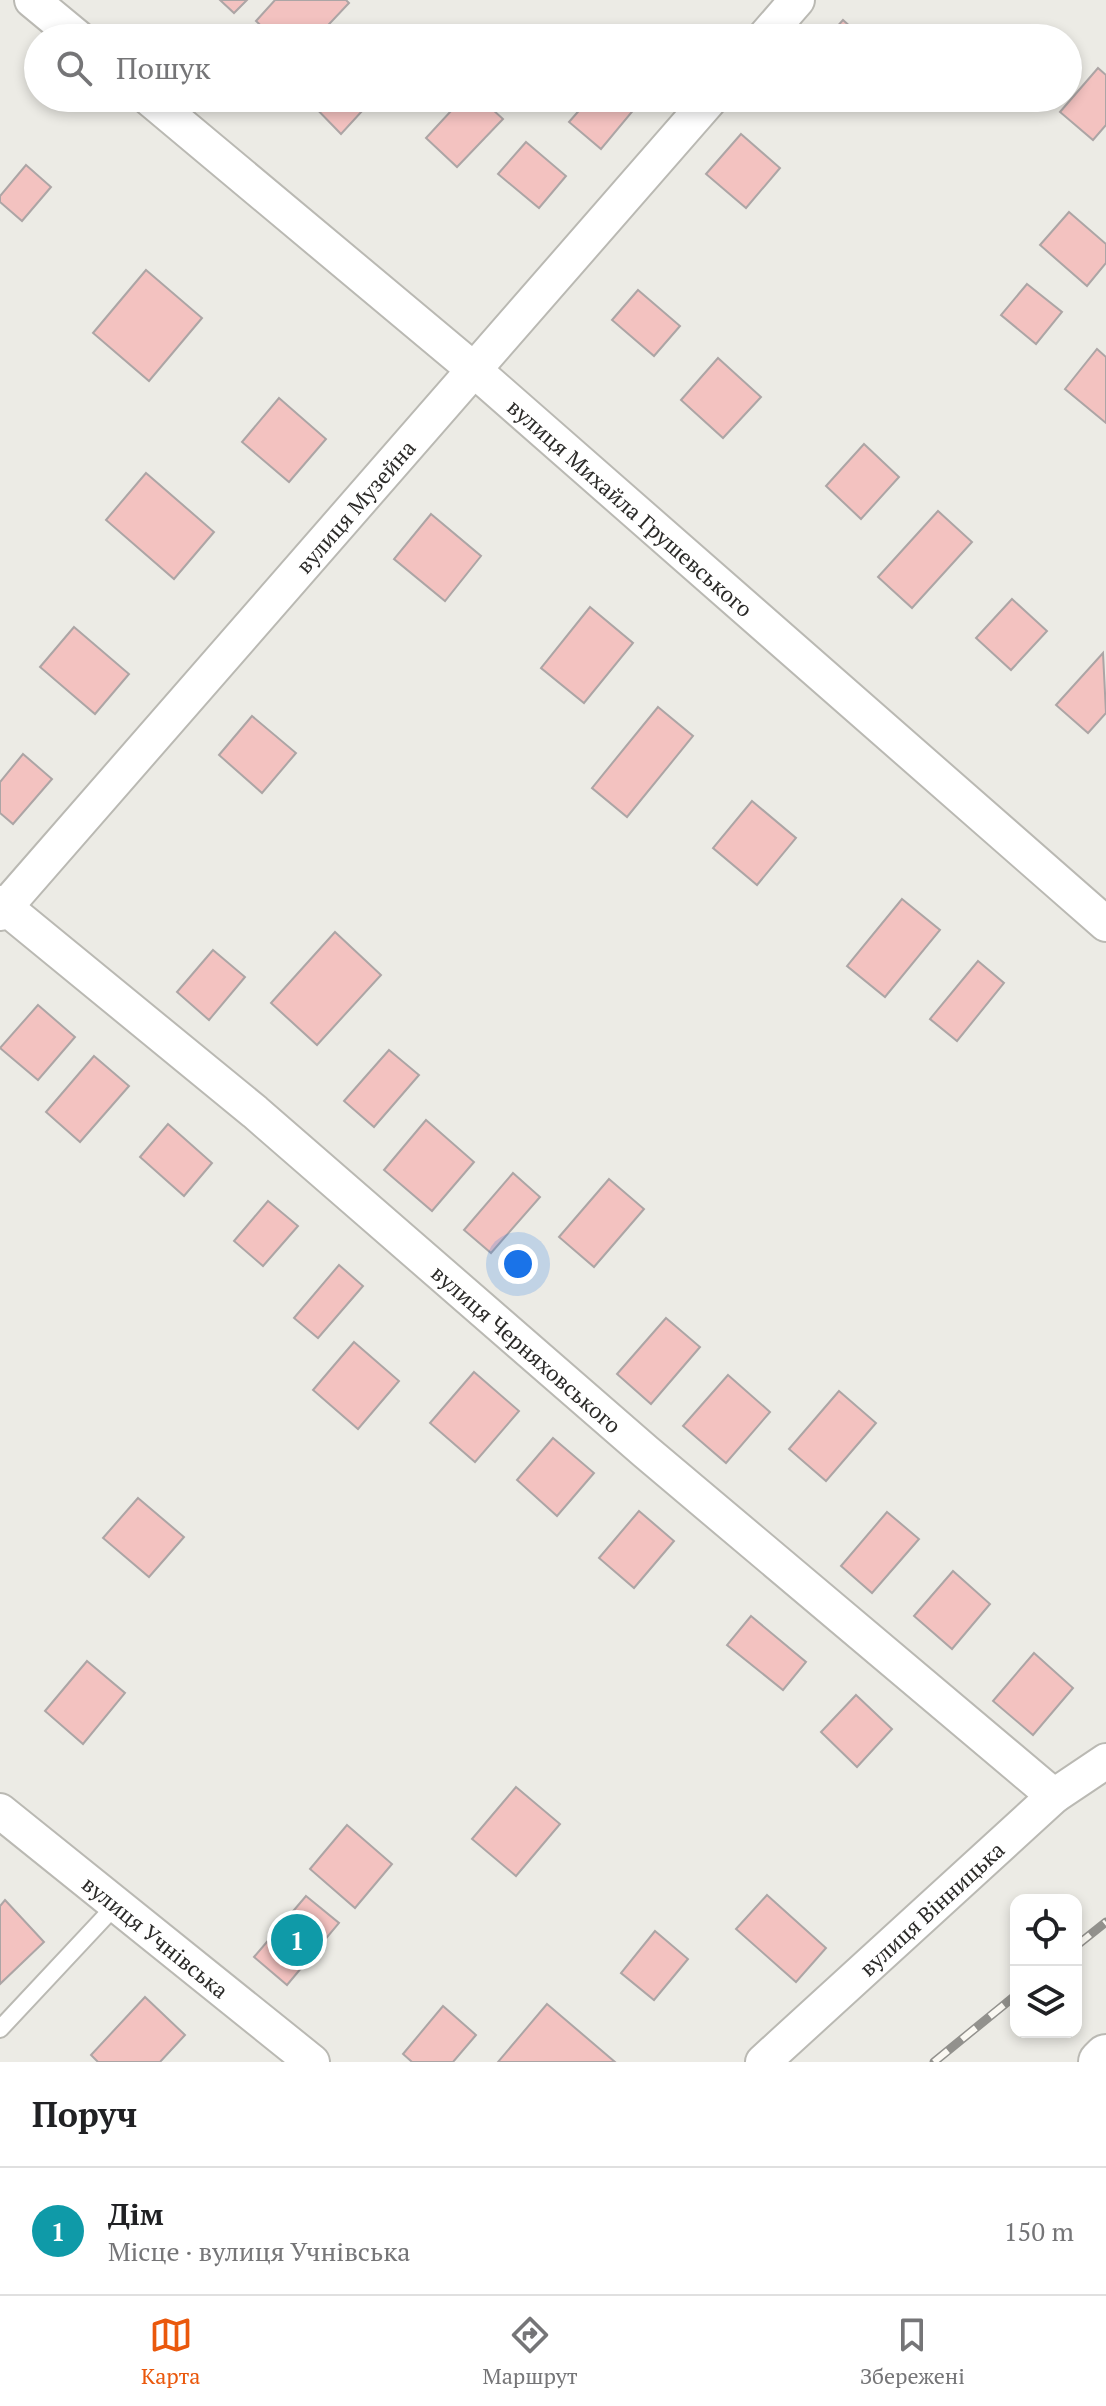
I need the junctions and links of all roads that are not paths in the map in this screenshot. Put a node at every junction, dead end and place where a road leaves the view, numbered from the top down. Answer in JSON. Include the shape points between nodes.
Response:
{"nodes":[{"id":1,"x":32,"y":0,"type":"edge"},
{"id":2,"x":797,"y":0,"type":"edge"},
{"id":3,"x":61,"y":24,"type":"edge"},
{"id":4,"x":776,"y":24,"type":"edge"},
{"id":5,"x":166,"y":112,"type":"edge"},
{"id":6,"x":699,"y":112,"type":"edge"},
{"id":7,"x":473,"y":369,"type":"junction"},
{"id":8,"x":2,"y":908,"type":"edge"},
{"id":9,"x":1106,"y":924,"type":"edge"},
{"id":10,"x":1106,"y":1761,"type":"edge"},
{"id":11,"x":1054,"y":1796,"type":"junction"},
{"id":12,"x":0,"y":1811,"type":"edge"},
{"id":13,"x":116,"y":1905,"type":"junction"},
{"id":14,"x":0,"y":2029,"type":"edge"},
{"id":15,"x":1106,"y":2057,"type":"edge"},
{"id":16,"x":312,"y":2062,"type":"edge"},
{"id":17,"x":763,"y":2062,"type":"edge"},
{"id":18,"x":1101,"y":2062,"type":"edge"}],
"edges":[{"from":1,"to":3,"type":"street"},
{"from":2,"to":4,"type":"street"},
{"from":5,"to":7,"type":"street","name":"вулиця Михайла Грушевського"},
{"from":6,"to":7,"type":"street","name":"вулиця Музейна"},
{"from":7,"to":8,"type":"street","name":"вулиця Музейна"},
{"from":7,"to":9,"type":"street","name":"вулиця Михайла Грушевського"},
{"from":8,"to":11,"type":"street","name":"вулиця Черняховського","via":[[255,1112],[646,1452]]},
{"from":10,"to":11,"type":"street","name":"вулиця Вінницька"},
{"from":11,"to":17,"type":"street","name":"вулиця Вінницька"},
{"from":12,"to":13,"type":"street","name":"вулиця Учнівська"},
{"from":13,"to":14,"type":"lane"},
{"from":13,"to":16,"type":"street","name":"вулиця Учнівська"},
{"from":15,"to":18,"type":"main road"}]}
